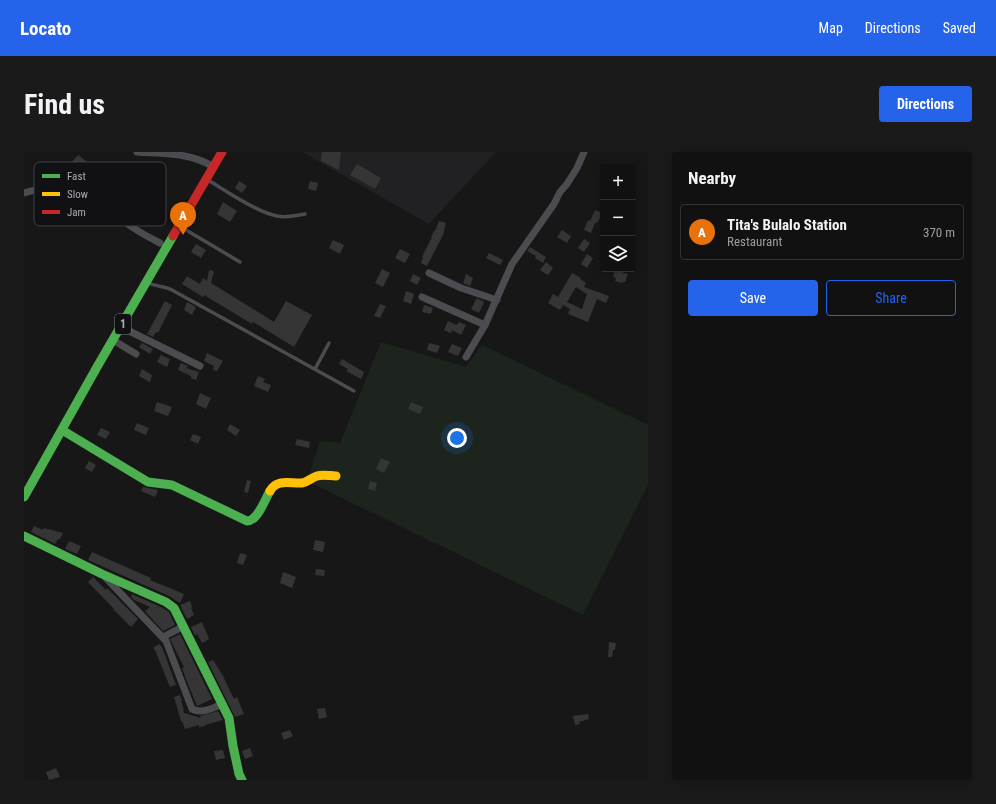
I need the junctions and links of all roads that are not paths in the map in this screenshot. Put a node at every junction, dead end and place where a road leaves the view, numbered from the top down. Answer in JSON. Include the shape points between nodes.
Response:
{"nodes":[{"id":1,"x":137,"y":152,"type":"edge"},
{"id":2,"x":213,"y":152,"type":"edge"},
{"id":3,"x":222,"y":152,"type":"edge"},
{"id":4,"x":584,"y":152,"type":"edge"},
{"id":5,"x":211,"y":165,"type":"junction"},
{"id":6,"x":207,"y":179,"type":"junction"},
{"id":7,"x":34,"y":191,"type":"edge"},
{"id":8,"x":24,"y":193,"type":"edge"},
{"id":9,"x":305,"y":214,"type":"dead end"},
{"id":10,"x":130,"y":226,"type":"edge"},
{"id":11,"x":180,"y":226,"type":"junction"},
{"id":12,"x":160,"y":244,"type":"junction"},
{"id":13,"x":240,"y":262,"type":"dead end"},
{"id":14,"x":429,"y":273,"type":"dead end"},
{"id":15,"x":146,"y":282,"type":"junction"},
{"id":16,"x":422,"y":297,"type":"dead end"},
{"id":17,"x":496,"y":300,"type":"junction"},
{"id":18,"x":486,"y":324,"type":"junction"},
{"id":19,"x":121,"y":326,"type":"junction"},
{"id":20,"x":113,"y":340,"type":"junction"},
{"id":21,"x":329,"y":343,"type":"dead end"},
{"id":22,"x":136,"y":354,"type":"dead end"},
{"id":23,"x":466,"y":357,"type":"dead end"},
{"id":24,"x":200,"y":366,"type":"dead end"},
{"id":25,"x":315,"y":369,"type":"junction"},
{"id":26,"x":354,"y":391,"type":"dead end"},
{"id":27,"x":62,"y":424,"type":"junction"},
{"id":28,"x":336,"y":476,"type":"dead end"},
{"id":29,"x":24,"y":480,"type":"edge"},
{"id":30,"x":24,"y":497,"type":"edge"},
{"id":31,"x":24,"y":536,"type":"edge"},
{"id":32,"x":102,"y":574,"type":"junction"},
{"id":33,"x":184,"y":626,"type":"junction"},
{"id":34,"x":163,"y":637,"type":"junction"},
{"id":35,"x":222,"y":704,"type":"junction"},
{"id":36,"x":242,"y":780,"type":"edge"}],
"edges":[{"from":1,"to":5,"type":"street","via":[[187,156]]},
{"from":2,"to":5,"type":"main road","number":"1"},
{"from":3,"to":5,"type":"main road","number":"1"},
{"from":4,"to":17,"type":"street","via":[[567,184],[512,264]]},
{"from":5,"to":6,"type":"main road","number":"1"},
{"from":5,"to":12,"type":"main road","number":"1"},
{"from":6,"to":9,"type":"lane","via":[[276,216]]},
{"from":6,"to":11,"type":"main road","number":"1"},
{"from":7,"to":8,"type":"street"},
{"from":10,"to":12,"type":"street"},
{"from":11,"to":13,"type":"lane"},
{"from":11,"to":15,"type":"main road","number":"1"},
{"from":12,"to":27,"type":"main road","number":"1"},
{"from":14,"to":17,"type":"street"},
{"from":15,"to":19,"type":"main road","number":"1"},
{"from":15,"to":25,"type":"lane","via":[[172,290]]},
{"from":16,"to":18,"type":"street"},
{"from":17,"to":18,"type":"street"},
{"from":18,"to":23,"type":"street"},
{"from":19,"to":20,"type":"main road","number":"1"},
{"from":19,"to":24,"type":"street"},
{"from":20,"to":22,"type":"street"},
{"from":20,"to":27,"type":"main road","number":"1"},
{"from":21,"to":25,"type":"lane"},
{"from":25,"to":26,"type":"lane"},
{"from":27,"to":28,"type":"main road","via":[[148,482],[172,485],[247,521],[256,517],[276,484],[305,483],[318,476]]},
{"from":27,"to":29,"type":"main road","number":"1"},
{"from":27,"to":30,"type":"main road","number":"1"},
{"from":31,"to":32,"type":"main road"},
{"from":32,"to":33,"type":"main road","via":[[171,605]]},
{"from":32,"to":34,"type":"street"},
{"from":33,"to":34,"type":"street"},
{"from":33,"to":35,"type":"main road"},
{"from":34,"to":35,"type":"street","via":[[192,709],[206,710]]},
{"from":35,"to":36,"type":"main road","via":[[230,722]]}]}
